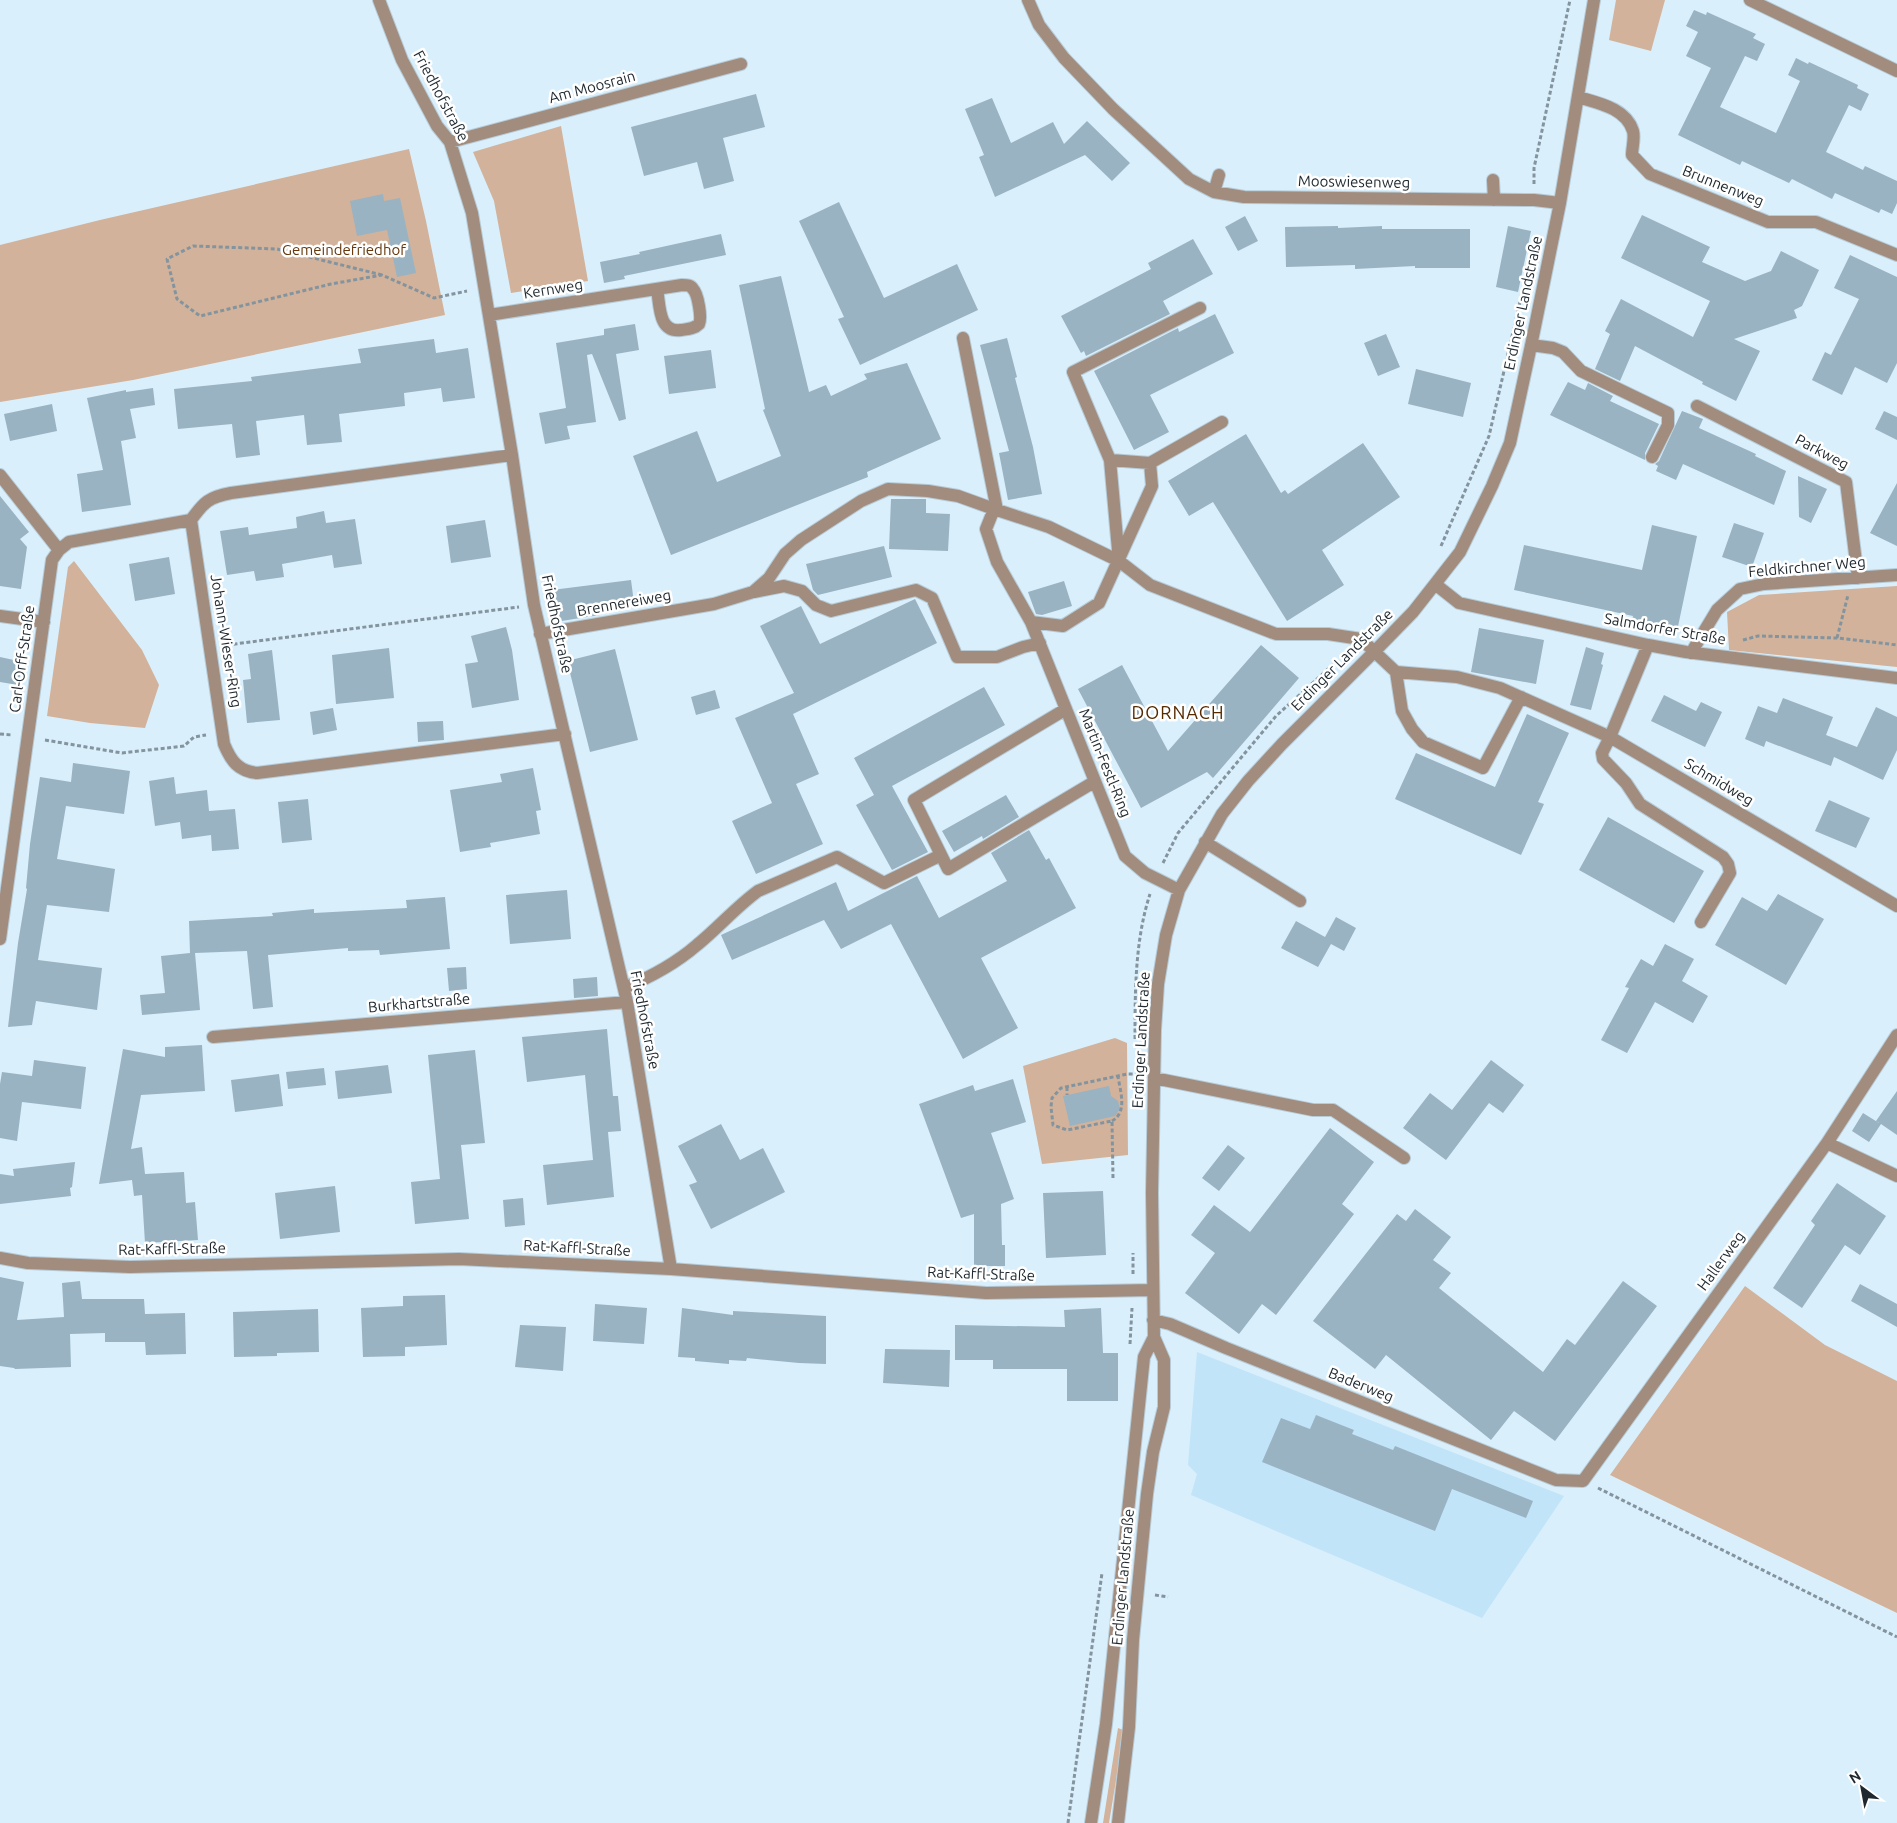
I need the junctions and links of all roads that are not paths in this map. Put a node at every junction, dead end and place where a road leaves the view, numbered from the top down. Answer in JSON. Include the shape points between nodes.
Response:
{"nodes":[{"id":1,"x":379,"y":0,"type":"edge"},
{"id":2,"x":1028,"y":0,"type":"edge"},
{"id":3,"x":1594,"y":0,"type":"edge"},
{"id":4,"x":1750,"y":0,"type":"edge"},
{"id":5,"x":741,"y":64,"type":"dead end"},
{"id":6,"x":1897,"y":71,"type":"edge"},
{"id":7,"x":1578,"y":98,"type":"junction"},
{"id":8,"x":450,"y":142,"type":"junction"},
{"id":9,"x":1219,"y":174,"type":"dead end"},
{"id":10,"x":1493,"y":180,"type":"dead end"},
{"id":11,"x":1214,"y":192,"type":"junction"},
{"id":12,"x":1494,"y":200,"type":"junction"},
{"id":13,"x":1560,"y":203,"type":"junction"},
{"id":14,"x":1897,"y":255,"type":"edge"},
{"id":15,"x":657,"y":289,"type":"dead end"},
{"id":16,"x":1200,"y":308,"type":"dead end"},
{"id":17,"x":490,"y":315,"type":"junction"},
{"id":18,"x":963,"y":338,"type":"dead end"},
{"id":19,"x":1531,"y":345,"type":"junction"},
{"id":20,"x":1697,"y":406,"type":"dead end"},
{"id":21,"x":1222,"y":422,"type":"dead end"},
{"id":22,"x":512,"y":455,"type":"junction"},
{"id":23,"x":1652,"y":457,"type":"dead end"},
{"id":24,"x":1110,"y":460,"type":"junction"},
{"id":25,"x":1150,"y":463,"type":"junction"},
{"id":26,"x":0,"y":475,"type":"edge"},
{"id":27,"x":996,"y":510,"type":"junction"},
{"id":28,"x":191,"y":520,"type":"junction"},
{"id":29,"x":58,"y":550,"type":"junction"},
{"id":30,"x":1118,"y":561,"type":"junction"},
{"id":31,"x":1897,"y":576,"type":"edge"},
{"id":32,"x":1855,"y":578,"type":"junction"},
{"id":33,"x":1436,"y":584,"type":"junction"},
{"id":34,"x":753,"y":592,"type":"junction"},
{"id":35,"x":0,"y":616,"type":"edge"},
{"id":36,"x":44,"y":622,"type":"junction"},
{"id":37,"x":1031,"y":622,"type":"junction"},
{"id":38,"x":540,"y":634,"type":"junction"},
{"id":39,"x":1040,"y":643,"type":"junction"},
{"id":40,"x":1648,"y":645,"type":"junction"},
{"id":41,"x":1375,"y":651,"type":"junction"},
{"id":42,"x":1692,"y":653,"type":"junction"},
{"id":43,"x":1396,"y":672,"type":"junction"},
{"id":44,"x":1897,"y":678,"type":"edge"},
{"id":45,"x":1521,"y":697,"type":"junction"},
{"id":46,"x":1066,"y":710,"type":"junction"},
{"id":47,"x":565,"y":734,"type":"junction"},
{"id":48,"x":1610,"y":737,"type":"junction"},
{"id":49,"x":1094,"y":782,"type":"junction"},
{"id":50,"x":1205,"y":842,"type":"junction"},
{"id":51,"x":941,"y":855,"type":"junction"},
{"id":52,"x":1179,"y":890,"type":"junction"},
{"id":53,"x":1300,"y":901,"type":"dead end"},
{"id":54,"x":1897,"y":906,"type":"edge"},
{"id":55,"x":1701,"y":922,"type":"dead end"},
{"id":56,"x":0,"y":936,"type":"edge"},
{"id":57,"x":624,"y":988,"type":"junction"},
{"id":58,"x":628,"y":1002,"type":"junction"},
{"id":59,"x":1897,"y":1035,"type":"edge"},
{"id":60,"x":213,"y":1036,"type":"dead end"},
{"id":61,"x":1154,"y":1078,"type":"junction"},
{"id":62,"x":1827,"y":1143,"type":"junction"},
{"id":63,"x":1404,"y":1158,"type":"dead end"},
{"id":64,"x":1897,"y":1176,"type":"edge"},
{"id":65,"x":0,"y":1258,"type":"edge"},
{"id":66,"x":671,"y":1269,"type":"junction"},
{"id":67,"x":1153,"y":1290,"type":"junction"},
{"id":68,"x":1153,"y":1320,"type":"junction"},
{"id":69,"x":1154,"y":1337,"type":"junction"},
{"id":70,"x":1556,"y":1480,"type":"joint"},
{"id":71,"x":1091,"y":1823,"type":"edge"},
{"id":72,"x":1118,"y":1823,"type":"edge"}],
"edges":[{"from":1,"to":8,"type":"street","name":"Friedhofstraße","via":[[402,60],[437,126]]},
{"from":2,"to":11,"type":"street","name":"Mooswiesenweg","via":[[1039,25],[1064,58],[1113,109],[1189,179]]},
{"from":3,"to":7,"type":"street","name":"Erdinger Landstraße"},
{"from":4,"to":6,"type":"street"},
{"from":5,"to":8,"type":"street","name":"Am Moosrain"},
{"from":7,"to":13,"type":"street","name":"Erdinger Landstraße"},
{"from":7,"to":14,"type":"street","name":"Brunnenweg","via":[[1604,104],[1626,117],[1633,132],[1632,155],[1650,174],[1768,222],[1816,222]]},
{"from":8,"to":17,"type":"street","name":"Friedhofstraße","via":[[472,213]]},
{"from":9,"to":11,"type":"street"},
{"from":10,"to":12,"type":"street"},
{"from":11,"to":12,"type":"street","name":"Mooswiesenweg","via":[[1244,197]]},
{"from":12,"to":13,"type":"street","name":"Mooswiesenweg"},
{"from":13,"to":19,"type":"street","name":"Erdinger Landstraße"},
{"from":15,"to":17,"type":"street","name":"Kernweg"},
{"from":16,"to":24,"type":"street","via":[[1073,372]]},
{"from":17,"to":22,"type":"street","name":"Friedhofstraße"},
{"from":18,"to":27,"type":"street"},
{"from":19,"to":23,"type":"street","via":[[1563,352],[1581,371],[1668,413],[1668,425]]},
{"from":19,"to":33,"type":"street","name":"Erdinger Landstraße","via":[[1510,443],[1465,542]]},
{"from":20,"to":32,"type":"street","name":"Parkweg","via":[[1846,482]]},
{"from":21,"to":25,"type":"street"},
{"from":22,"to":28,"type":"street","via":[[231,493],[212,497]]},
{"from":22,"to":38,"type":"street","name":"Friedhofstraße"},
{"from":24,"to":25,"type":"street"},
{"from":24,"to":30,"type":"street"},
{"from":25,"to":30,"type":"street","via":[[1152,486]]},
{"from":26,"to":29,"type":"street"},
{"from":27,"to":30,"type":"street","via":[[1049,527]]},
{"from":27,"to":34,"type":"street","via":[[958,496],[888,488],[861,501],[801,540]]},
{"from":27,"to":37,"type":"street","name":"Martin-Festl-Ring","via":[[986,529],[997,562]]},
{"from":28,"to":29,"type":"street","via":[[85,538],[69,542]]},
{"from":28,"to":47,"type":"street","name":"Johann-Wieser-Ring","via":[[224,744],[236,766],[246,772],[257,774]]},
{"from":29,"to":36,"type":"street","name":"Carl-Orff-Straße","via":[[52,560]]},
{"from":30,"to":37,"type":"street","via":[[1099,603],[1063,626]]},
{"from":30,"to":41,"type":"street","via":[[1150,585],[1276,634],[1328,634],[1361,640]]},
{"from":31,"to":32,"type":"street","name":"Feldkirchner Weg"},
{"from":32,"to":42,"type":"street","name":"Feldkirchner Weg","via":[[1764,584],[1740,589],[1717,610]]},
{"from":33,"to":40,"type":"street","name":"Salmdorfer Straße","via":[[1459,602]]},
{"from":33,"to":41,"type":"street","name":"Erdinger Landstraße"},
{"from":34,"to":38,"type":"street","name":"Brennereiweg","via":[[714,604]]},
{"from":34,"to":39,"type":"street","name":"Brennereiweg","via":[[784,586],[802,591],[816,605],[831,611],[916,590],[932,598],[957,657],[997,657]]},
{"from":35,"to":36,"type":"street"},
{"from":36,"to":56,"type":"street","name":"Carl-Orff-Straße"},
{"from":37,"to":39,"type":"street","name":"Martin-Festl-Ring"},
{"from":38,"to":47,"type":"street","name":"Friedhofstraße"},
{"from":39,"to":46,"type":"street","name":"Martin-Festl-Ring"},
{"from":40,"to":42,"type":"street","name":"Salmdorfer Straße"},
{"from":40,"to":48,"type":"street"},
{"from":41,"to":43,"type":"street"},
{"from":41,"to":50,"type":"street","name":"Erdinger Landstraße","via":[[1248,781]]},
{"from":42,"to":44,"type":"street","name":"Salmdorfer Straße"},
{"from":43,"to":45,"type":"street","name":"Schmidweg","via":[[1457,677]]},
{"from":43,"to":45,"type":"street","via":[[1402,711],[1423,742],[1483,768]]},
{"from":45,"to":48,"type":"street","name":"Schmidweg"},
{"from":46,"to":49,"type":"street","name":"Martin-Festl-Ring"},
{"from":46,"to":51,"type":"street","via":[[914,800]]},
{"from":47,"to":57,"type":"street","name":"Friedhofstraße"},
{"from":48,"to":54,"type":"street","name":"Schmidweg"},
{"from":48,"to":55,"type":"street","via":[[1602,753],[1603,759],[1626,783],[1640,804],[1723,857],[1728,864],[1730,872]]},
{"from":49,"to":51,"type":"street","via":[[948,869]]},
{"from":49,"to":52,"type":"street","name":"Martin-Festl-Ring","via":[[1125,856],[1145,873]]},
{"from":50,"to":52,"type":"street","name":"Erdinger Landstraße"},
{"from":50,"to":53,"type":"street"},
{"from":51,"to":57,"type":"street","via":[[884,883],[837,857],[758,891],[680,959],[657,974]]},
{"from":52,"to":61,"type":"street","name":"Erdinger Landstraße","via":[[1166,935],[1158,984]]},
{"from":57,"to":58,"type":"street","name":"Friedhofstraße"},
{"from":58,"to":60,"type":"street","name":"Burkhartstraße"},
{"from":58,"to":66,"type":"street","name":"Friedhofstraße"},
{"from":59,"to":62,"type":"street","name":"Hallerweg"},
{"from":61,"to":63,"type":"street","via":[[1312,1110],[1333,1110]]},
{"from":61,"to":67,"type":"street","name":"Erdinger Landstraße"},
{"from":62,"to":64,"type":"street"},
{"from":62,"to":70,"type":"street","name":"Hallerweg","via":[[1583,1481]]},
{"from":65,"to":66,"type":"street","name":"Rat-Kaffl-Straße","via":[[28,1263],[130,1266],[459,1259]]},
{"from":66,"to":67,"type":"street","name":"Rat-Kaffl-Straße","via":[[986,1293]]},
{"from":67,"to":68,"type":"street","name":"Erdinger Landstraße"},
{"from":68,"to":69,"type":"street","name":"Erdinger Landstraße"},
{"from":68,"to":70,"type":"street","name":"Baderweg","via":[[1170,1324]]},
{"from":69,"to":71,"type":"street","name":"Erdinger Landstraße","via":[[1144,1357],[1106,1724]]},
{"from":69,"to":72,"type":"street","name":"Erdinger Landstraße","via":[[1164,1360],[1164,1407],[1147,1494],[1133,1640],[1129,1727]]}]}
